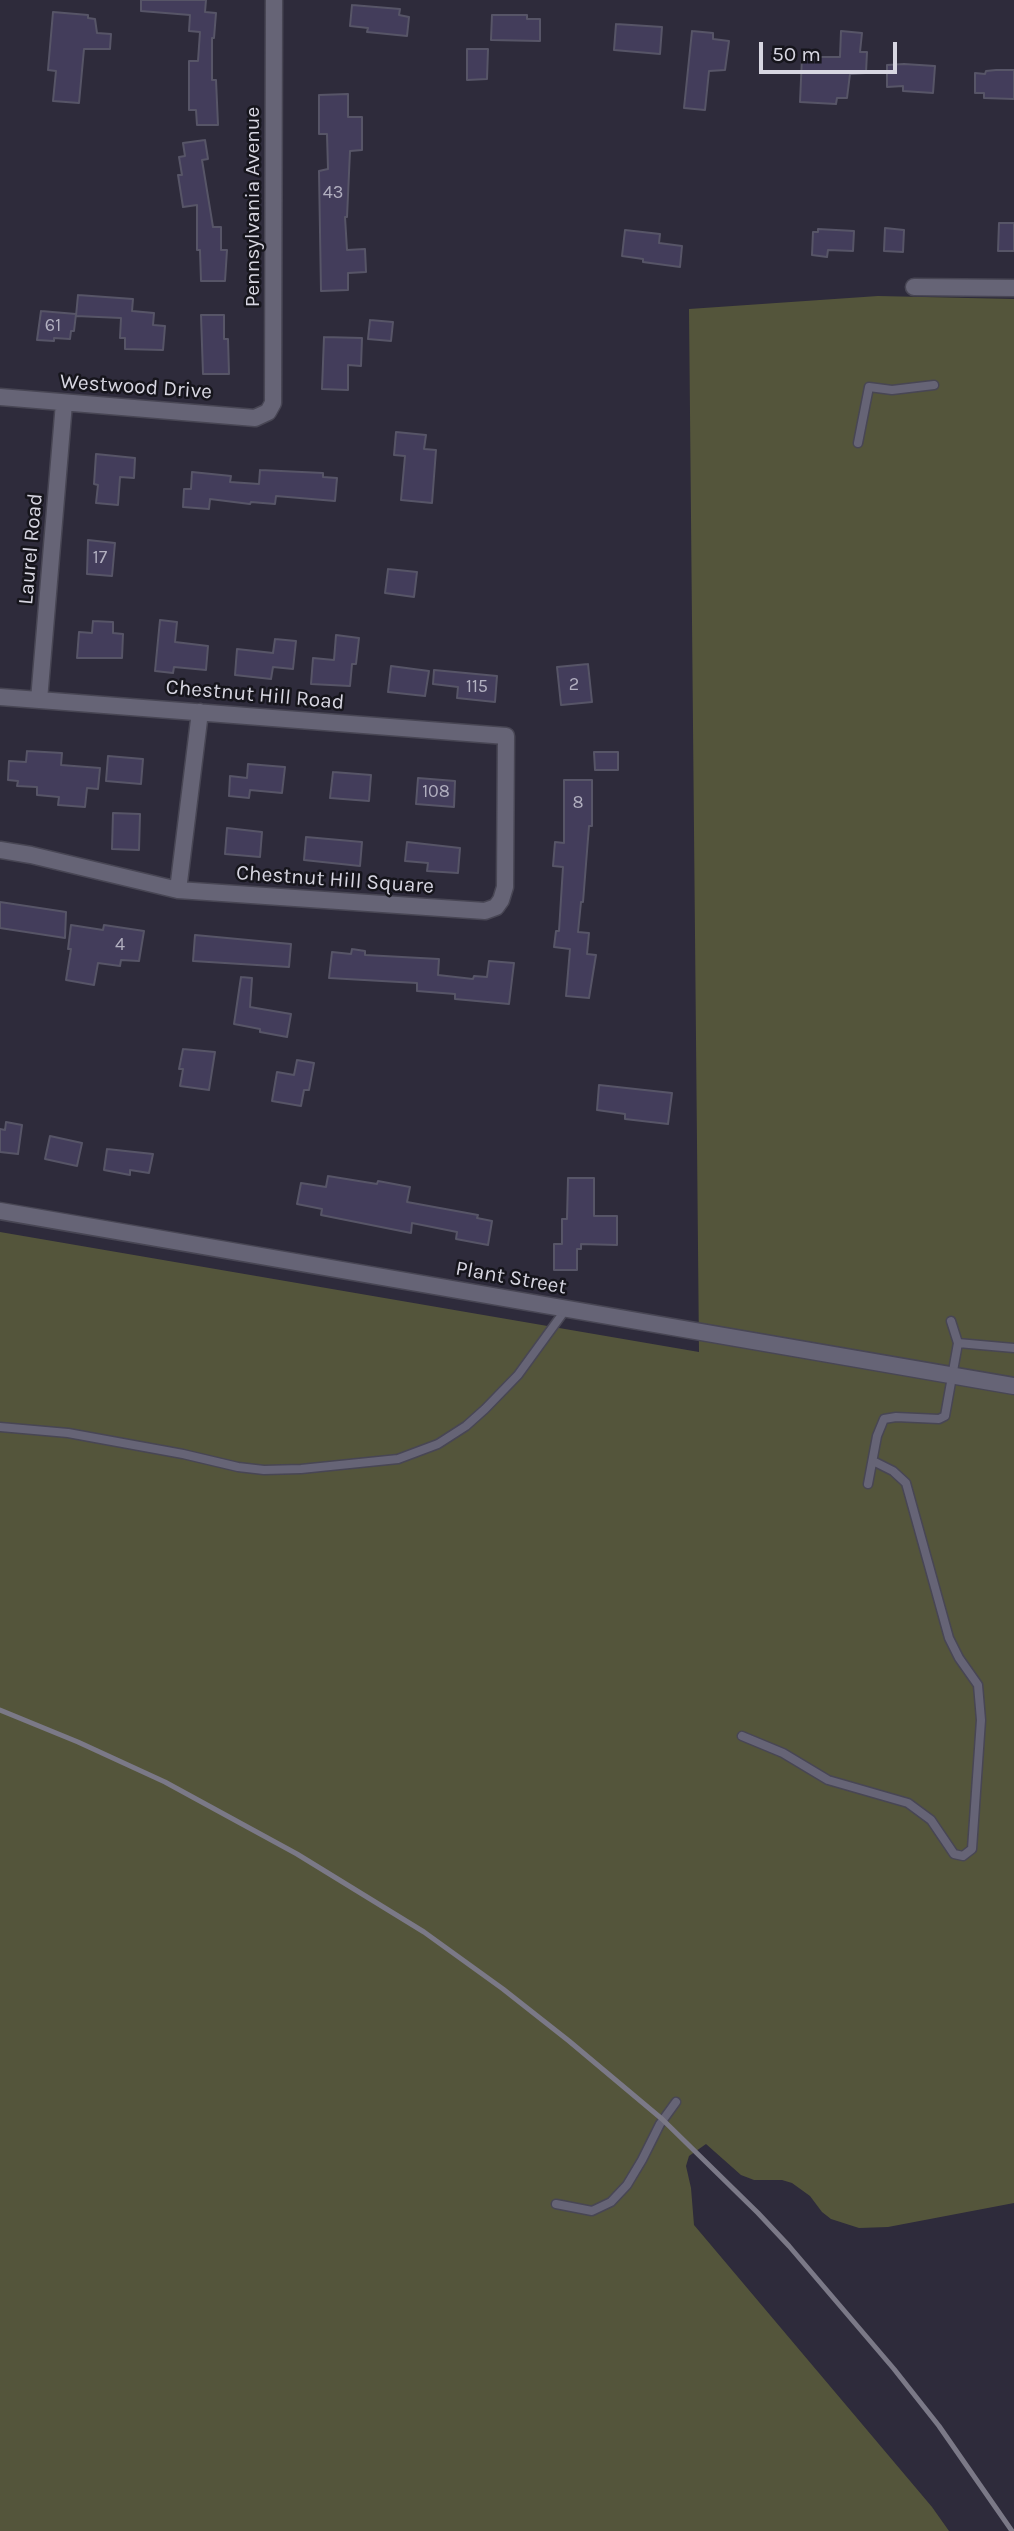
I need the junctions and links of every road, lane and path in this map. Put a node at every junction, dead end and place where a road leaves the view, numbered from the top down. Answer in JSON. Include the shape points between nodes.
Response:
{"nodes":[{"id":1,"x":274,"y":0,"type":"edge"},
{"id":2,"x":914,"y":287,"type":"dead end"},
{"id":3,"x":1014,"y":288,"type":"edge"},
{"id":4,"x":934,"y":385,"type":"dead end"},
{"id":5,"x":0,"y":397,"type":"edge"},
{"id":6,"x":64,"y":403,"type":"junction"},
{"id":7,"x":268,"y":412,"type":"joint"},
{"id":8,"x":858,"y":443,"type":"dead end"},
{"id":9,"x":0,"y":697,"type":"edge"},
{"id":10,"x":39,"y":700,"type":"junction"},
{"id":11,"x":200,"y":712,"type":"junction"},
{"id":12,"x":506,"y":736,"type":"joint"},
{"id":13,"x":0,"y":850,"type":"edge"},
{"id":14,"x":178,"y":890,"type":"junction"},
{"id":15,"x":0,"y":1211,"type":"edge"},
{"id":16,"x":566,"y":1308,"type":"junction"},
{"id":17,"x":951,"y":1321,"type":"dead end"},
{"id":18,"x":958,"y":1343,"type":"junction"},
{"id":19,"x":1014,"y":1348,"type":"edge"},
{"id":20,"x":952,"y":1375,"type":"junction"},
{"id":21,"x":1014,"y":1386,"type":"edge"},
{"id":22,"x":0,"y":1427,"type":"edge"},
{"id":23,"x":873,"y":1461,"type":"junction"},
{"id":24,"x":868,"y":1484,"type":"dead end"},
{"id":25,"x":742,"y":1736,"type":"dead end"},
{"id":26,"x":676,"y":2102,"type":"dead end"},
{"id":27,"x":556,"y":2204,"type":"dead end"}],
"edges":[{"from":1,"to":7,"type":"street","name":"Pennsylvania Avenue","via":[[273,403]]},
{"from":2,"to":3,"type":"street"},
{"from":4,"to":8,"type":"lane","via":[[892,390],[869,387]]},
{"from":5,"to":6,"type":"street","name":"Westwood Drive"},
{"from":6,"to":7,"type":"street","name":"Westwood Drive","via":[[255,418]]},
{"from":6,"to":10,"type":"street","name":"Laurel Road"},
{"from":9,"to":10,"type":"street","name":"Chestnut Hill Road"},
{"from":10,"to":11,"type":"street","name":"Chestnut Hill Road"},
{"from":11,"to":12,"type":"street","name":"Chestnut Hill Road"},
{"from":11,"to":14,"type":"street"},
{"from":12,"to":14,"type":"street","name":"Chestnut Hill Square","via":[[505,887],[496,907],[472,911]]},
{"from":13,"to":14,"type":"street"},
{"from":15,"to":16,"type":"street","name":"Plant Street"},
{"from":16,"to":20,"type":"street","name":"Plant Street"},
{"from":16,"to":22,"type":"lane","via":[[518,1375],[485,1409],[438,1444],[398,1459],[264,1470],[56,1431]]},
{"from":17,"to":18,"type":"lane"},
{"from":18,"to":19,"type":"lane"},
{"from":18,"to":20,"type":"lane"},
{"from":20,"to":21,"type":"street","name":"Plant Street"},
{"from":20,"to":23,"type":"lane","via":[[944,1416],[884,1419]]},
{"from":23,"to":24,"type":"lane"},
{"from":23,"to":25,"type":"lane","via":[[906,1483],[949,1638],[978,1685],[982,1708],[974,1842],[963,1856],[954,1854],[915,1807],[828,1780],[783,1753]]},
{"from":26,"to":27,"type":"lane","via":[[627,2185],[611,2202],[592,2210]]}]}
